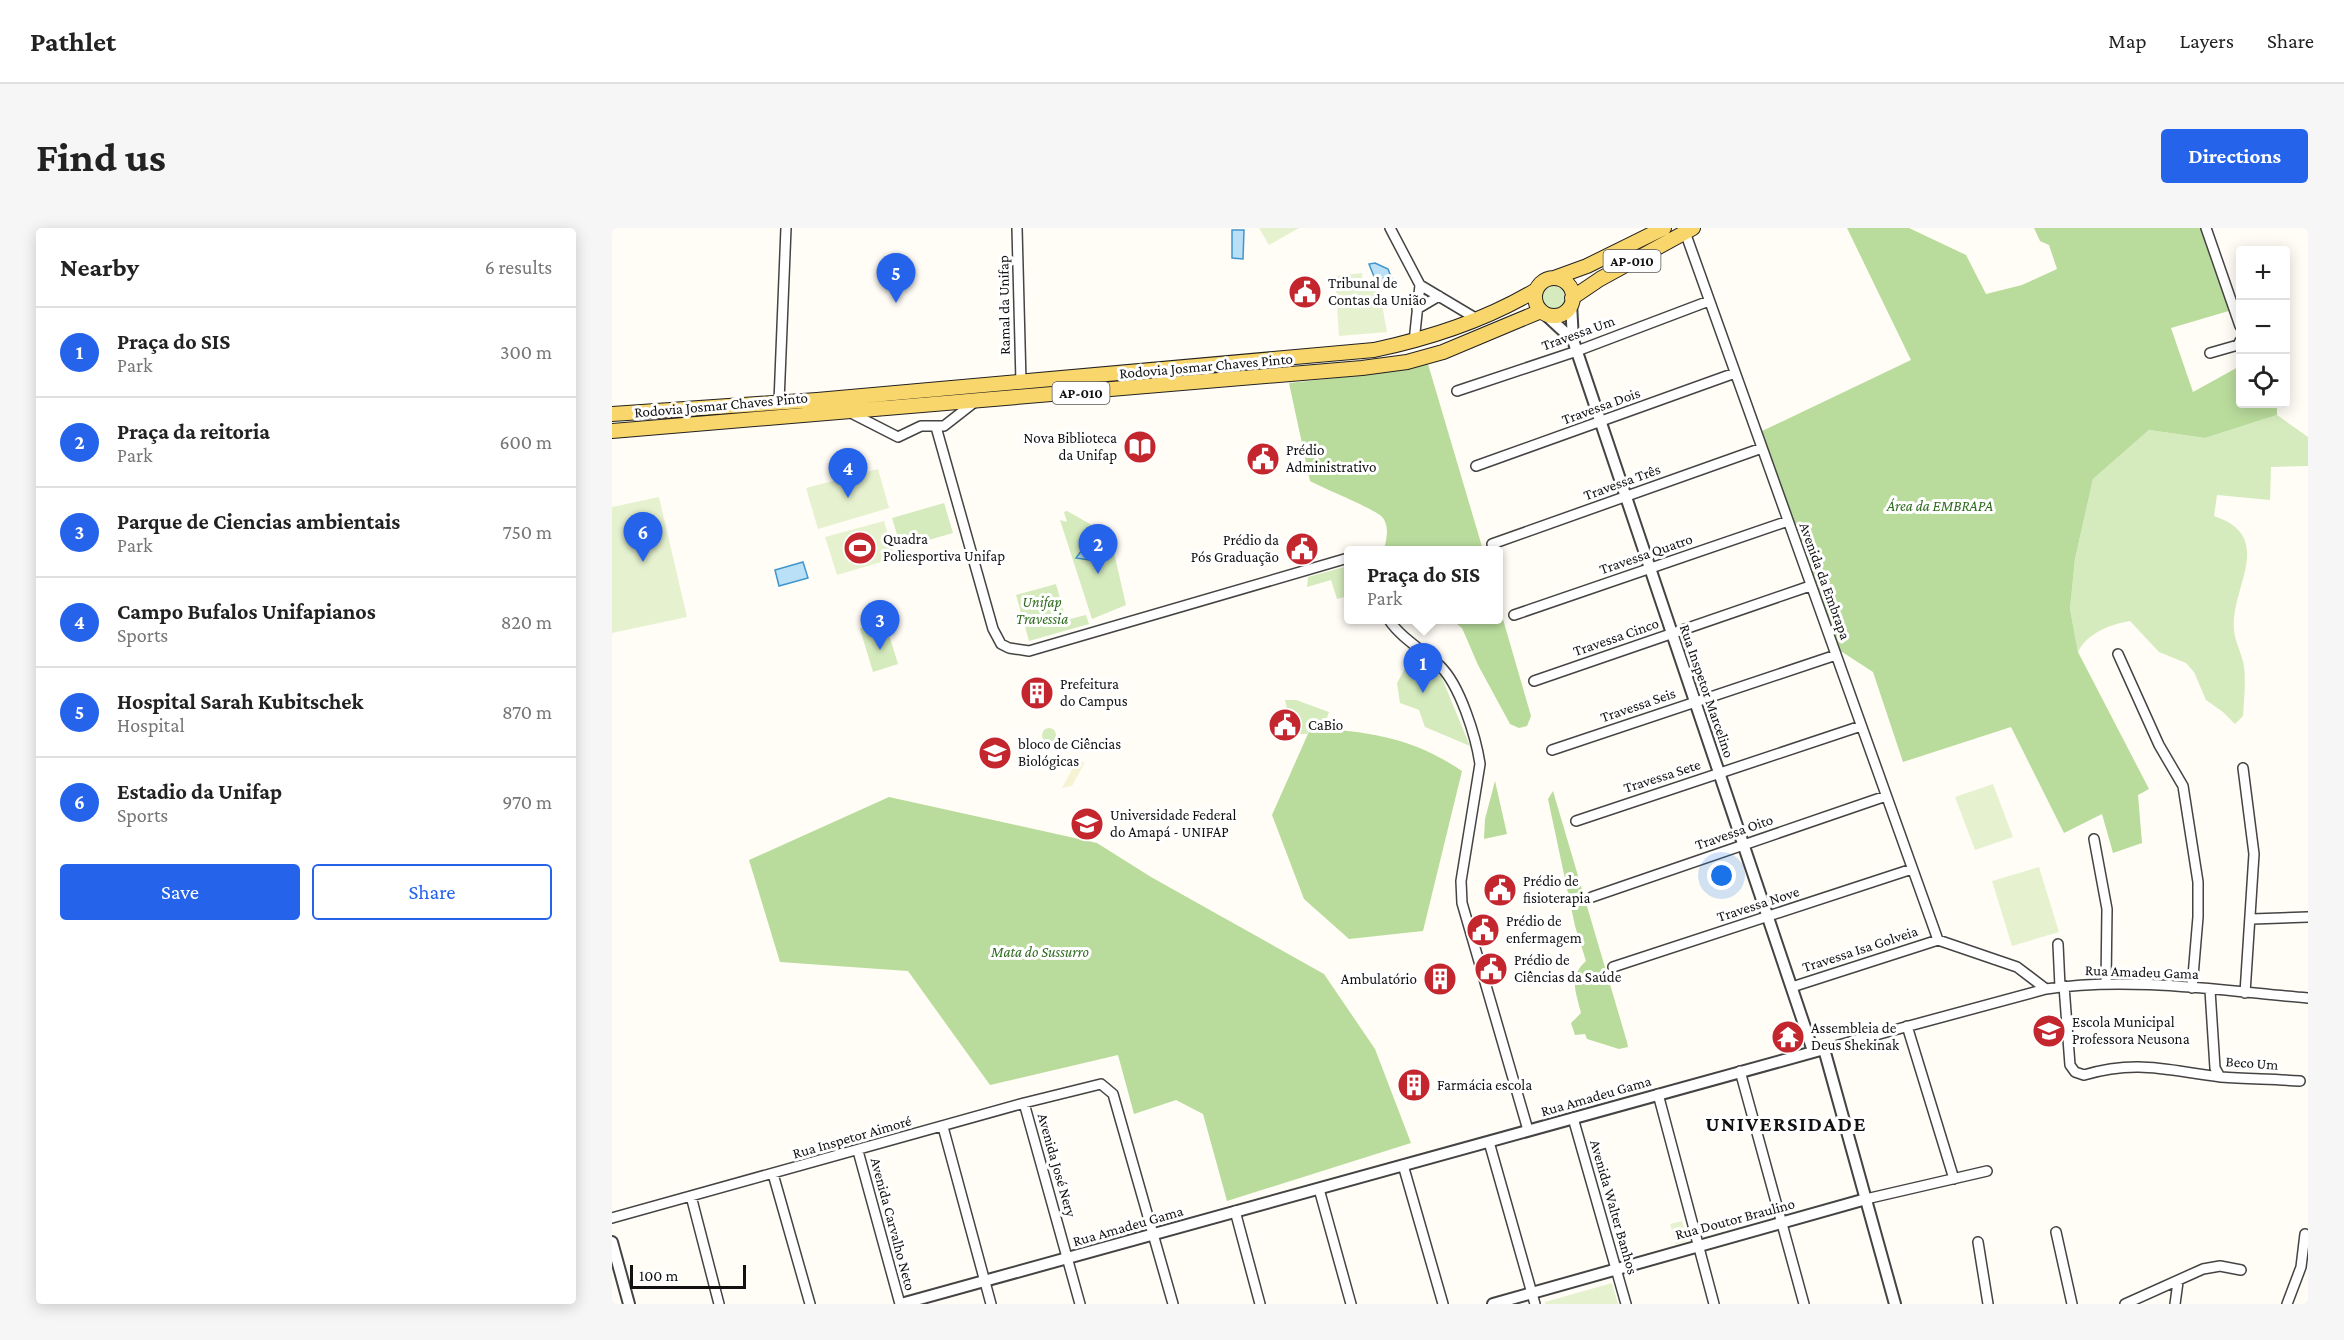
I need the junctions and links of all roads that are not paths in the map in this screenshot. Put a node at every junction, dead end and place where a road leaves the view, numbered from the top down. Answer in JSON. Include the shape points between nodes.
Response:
{"nodes":[{"id":1,"x":786,"y":228,"type":"edge"},
{"id":2,"x":1017,"y":228,"type":"edge"},
{"id":3,"x":1390,"y":228,"type":"edge"},
{"id":4,"x":1664,"y":228,"type":"edge"},
{"id":5,"x":2206,"y":228,"type":"edge"},
{"id":6,"x":1689,"y":230,"type":"edge"},
{"id":7,"x":1554,"y":278,"type":"junction"},
{"id":8,"x":1420,"y":285,"type":"junction"},
{"id":9,"x":1536,"y":290,"type":"junction"},
{"id":10,"x":1439,"y":296,"type":"junction"},
{"id":11,"x":1572,"y":301,"type":"junction"},
{"id":12,"x":1709,"y":301,"type":"junction"},
{"id":13,"x":1417,"y":309,"type":"junction"},
{"id":14,"x":1543,"y":312,"type":"junction"},
{"id":15,"x":2236,"y":312,"type":"edge"},
{"id":16,"x":1477,"y":319,"type":"junction"},
{"id":17,"x":1414,"y":342,"type":"junction"},
{"id":18,"x":1575,"y":345,"type":"junction"},
{"id":19,"x":2236,"y":346,"type":"edge"},
{"id":20,"x":2210,"y":353,"type":"dead end"},
{"id":21,"x":1735,"y":373,"type":"junction"},
{"id":22,"x":1021,"y":382,"type":"junction"},
{"id":23,"x":1457,"y":391,"type":"dead end"},
{"id":24,"x":976,"y":401,"type":"junction"},
{"id":25,"x":779,"y":402,"type":"junction"},
{"id":26,"x":847,"y":411,"type":"junction"},
{"id":27,"x":612,"y":414,"type":"edge"},
{"id":28,"x":1601,"y":422,"type":"junction"},
{"id":29,"x":936,"y":427,"type":"junction"},
{"id":30,"x":612,"y":431,"type":"edge"},
{"id":31,"x":1762,"y":448,"type":"junction"},
{"id":32,"x":1476,"y":466,"type":"dead end"},
{"id":33,"x":1626,"y":496,"type":"junction"},
{"id":34,"x":1788,"y":521,"type":"junction"},
{"id":35,"x":1492,"y":544,"type":"dead end"},
{"id":36,"x":1344,"y":559,"type":"edge"},
{"id":37,"x":1650,"y":568,"type":"junction"},
{"id":38,"x":1810,"y":586,"type":"junction"},
{"id":39,"x":1514,"y":615,"type":"dead end"},
{"id":40,"x":1393,"y":624,"type":"edge"},
{"id":41,"x":1672,"y":633,"type":"junction"},
{"id":42,"x":2118,"y":654,"type":"dead end"},
{"id":43,"x":1836,"y":655,"type":"junction"},
{"id":44,"x":1534,"y":681,"type":"dead end"},
{"id":45,"x":1695,"y":702,"type":"junction"},
{"id":46,"x":1861,"y":726,"type":"junction"},
{"id":47,"x":1552,"y":750,"type":"dead end"},
{"id":48,"x":2243,"y":768,"type":"dead end"},
{"id":49,"x":1719,"y":773,"type":"junction"},
{"id":50,"x":1886,"y":796,"type":"junction"},
{"id":51,"x":1576,"y":821,"type":"dead end"},
{"id":52,"x":2094,"y":839,"type":"dead end"},
{"id":53,"x":1744,"y":845,"type":"junction"},
{"id":54,"x":1912,"y":869,"type":"junction"},
{"id":55,"x":1592,"y":897,"type":"dead end"},
{"id":56,"x":1768,"y":916,"type":"junction"},
{"id":57,"x":2308,"y":917,"type":"edge"},
{"id":58,"x":2252,"y":919,"type":"junction"},
{"id":59,"x":1938,"y":940,"type":"junction"},
{"id":60,"x":2058,"y":944,"type":"dead end"},
{"id":61,"x":1613,"y":967,"type":"dead end"},
{"id":62,"x":2106,"y":984,"type":"junction"},
{"id":63,"x":1792,"y":987,"type":"junction"},
{"id":64,"x":2062,"y":987,"type":"junction"},
{"id":65,"x":2192,"y":988,"type":"junction"},
{"id":66,"x":2046,"y":989,"type":"junction"},
{"id":67,"x":2210,"y":990,"type":"junction"},
{"id":68,"x":2245,"y":993,"type":"junction"},
{"id":69,"x":2308,"y":998,"type":"edge"},
{"id":70,"x":1907,"y":1026,"type":"junction"},
{"id":71,"x":1819,"y":1050,"type":"junction"},
{"id":72,"x":1740,"y":1071,"type":"junction"},
{"id":73,"x":2220,"y":1077,"type":"junction"},
{"id":74,"x":2300,"y":1081,"type":"dead end"},
{"id":75,"x":1658,"y":1094,"type":"junction"},
{"id":76,"x":1024,"y":1103,"type":"junction"},
{"id":77,"x":1573,"y":1118,"type":"junction"},
{"id":78,"x":943,"y":1127,"type":"junction"},
{"id":79,"x":1528,"y":1130,"type":"junction"},
{"id":80,"x":1489,"y":1142,"type":"junction"},
{"id":81,"x":858,"y":1151,"type":"junction"},
{"id":82,"x":1403,"y":1165,"type":"junction"},
{"id":83,"x":1987,"y":1171,"type":"dead end"},
{"id":84,"x":774,"y":1174,"type":"junction"},
{"id":85,"x":1954,"y":1179,"type":"junction"},
{"id":86,"x":1319,"y":1189,"type":"junction"},
{"id":87,"x":691,"y":1196,"type":"junction"},
{"id":88,"x":1866,"y":1199,"type":"junction"},
{"id":89,"x":1235,"y":1211,"type":"junction"},
{"id":90,"x":612,"y":1218,"type":"edge"},
{"id":91,"x":1782,"y":1222,"type":"junction"},
{"id":92,"x":2056,"y":1232,"type":"dead end"},
{"id":93,"x":1153,"y":1234,"type":"junction"},
{"id":94,"x":2305,"y":1234,"type":"dead end"},
{"id":95,"x":612,"y":1242,"type":"edge"},
{"id":96,"x":1978,"y":1242,"type":"dead end"},
{"id":97,"x":1698,"y":1245,"type":"junction"},
{"id":98,"x":1068,"y":1258,"type":"junction"},
{"id":99,"x":1617,"y":1268,"type":"junction"},
{"id":100,"x":2241,"y":1270,"type":"dead end"},
{"id":101,"x":985,"y":1281,"type":"junction"},
{"id":102,"x":2178,"y":1282,"type":"junction"},
{"id":103,"x":1534,"y":1298,"type":"edge"},
{"id":104,"x":629,"y":1304,"type":"edge"},
{"id":105,"x":719,"y":1304,"type":"edge"},
{"id":106,"x":810,"y":1304,"type":"edge"},
{"id":107,"x":901,"y":1304,"type":"edge"},
{"id":108,"x":991,"y":1304,"type":"edge"},
{"id":109,"x":1080,"y":1304,"type":"edge"},
{"id":110,"x":1173,"y":1304,"type":"edge"},
{"id":111,"x":1260,"y":1304,"type":"edge"},
{"id":112,"x":1351,"y":1304,"type":"edge"},
{"id":113,"x":1443,"y":1304,"type":"edge"},
{"id":114,"x":1493,"y":1304,"type":"edge"},
{"id":115,"x":1626,"y":1304,"type":"edge"},
{"id":116,"x":1714,"y":1304,"type":"edge"},
{"id":117,"x":1804,"y":1304,"type":"edge"},
{"id":118,"x":1895,"y":1304,"type":"edge"},
{"id":119,"x":1988,"y":1304,"type":"edge"},
{"id":120,"x":2072,"y":1304,"type":"edge"},
{"id":121,"x":2125,"y":1304,"type":"edge"},
{"id":122,"x":2175,"y":1304,"type":"edge"},
{"id":123,"x":2287,"y":1304,"type":"edge"}],
"edges":[{"from":1,"to":25,"type":"street"},
{"from":2,"to":22,"type":"street","name":"Ramal da Unifap"},
{"from":3,"to":8,"type":"street"},
{"from":4,"to":7,"type":"main road","name":"Rodovia Josmar Chaves Pinto","number":"AP-010"},
{"from":5,"to":15,"type":"street"},
{"from":6,"to":11,"type":"main road","name":"Rodovia Josmar Chaves Pinto","number":"AP-010","via":[[1600,279]]},
{"from":6,"to":12,"type":"street","name":"Avenida da Embrapa"},
{"from":7,"to":9,"type":"main road","name":"Rodovia Josmar Chaves Pinto","number":"AP-010","via":[[1543,281]]},
{"from":7,"to":11,"type":"main road","via":[[1569,286]]},
{"from":8,"to":10,"type":"street"},
{"from":8,"to":13,"type":"street"},
{"from":9,"to":14,"type":"main road","via":[[1535,302]]},
{"from":9,"to":16,"type":"main road","name":"Rodovia Josmar Chaves Pinto","number":"AP-010"},
{"from":10,"to":13,"type":"street"},
{"from":10,"to":16,"type":"street"},
{"from":11,"to":14,"type":"main road","name":"Rodovia Josmar Chaves Pinto","number":"AP-010","via":[[1561,315]]},
{"from":11,"to":18,"type":"street","name":"Rua Inspetor Marcelino"},
{"from":12,"to":18,"type":"street","name":"Travessa Um"},
{"from":12,"to":21,"type":"street","name":"Avenida da Embrapa"},
{"from":13,"to":17,"type":"street"},
{"from":14,"to":18,"type":"street","name":"Rua Inspetor Marcelino"},
{"from":14,"to":24,"type":"main road","name":"Rodovia Josmar Chaves Pinto","number":"AP-010","via":[[1407,362],[1251,380]]},
{"from":16,"to":17,"type":"main road","name":"Rodovia Josmar Chaves Pinto","number":"AP-010"},
{"from":17,"to":22,"type":"main road","name":"Rodovia Josmar Chaves Pinto","number":"AP-010","via":[[1374,350]]},
{"from":18,"to":23,"type":"street","name":"Travessa Um"},
{"from":18,"to":28,"type":"street","name":"Rua Inspetor Marcelino"},
{"from":19,"to":20,"type":"street"},
{"from":21,"to":28,"type":"street","name":"Travessa Dois"},
{"from":21,"to":31,"type":"street","name":"Avenida da Embrapa"},
{"from":22,"to":25,"type":"main road","name":"Rodovia Josmar Chaves Pinto","number":"AP-010"},
{"from":24,"to":26,"type":"main road","name":"Rodovia Josmar Chaves Pinto","number":"AP-010"},
{"from":24,"to":29,"type":"street","via":[[954,420]]},
{"from":25,"to":27,"type":"main road","name":"Rodovia Josmar Chaves Pinto","number":"AP-010"},
{"from":26,"to":29,"type":"street","via":[[898,437],[921,426]]},
{"from":26,"to":30,"type":"main road","name":"Rodovia Josmar Chaves Pinto","number":"AP-010"},
{"from":28,"to":32,"type":"street","name":"Travessa Dois"},
{"from":28,"to":33,"type":"street","name":"Rua Inspetor Marcelino"},
{"from":29,"to":36,"type":"street","via":[[993,629],[1001,644],[1015,651],[1029,651]]},
{"from":31,"to":33,"type":"street","name":"Travessa Três"},
{"from":31,"to":34,"type":"street","name":"Avenida da Embrapa"},
{"from":33,"to":35,"type":"street","name":"Travessa Três"},
{"from":33,"to":37,"type":"street","name":"Rua Inspetor Marcelino"},
{"from":34,"to":37,"type":"street","name":"Travessa Quatro"},
{"from":34,"to":38,"type":"street","name":"Avenida da Embrapa"},
{"from":37,"to":39,"type":"street","name":"Travessa Quatro"},
{"from":37,"to":41,"type":"street","name":"Rua Inspetor Marcelino"},
{"from":38,"to":41,"type":"street","name":"Travessa Cinco"},
{"from":38,"to":43,"type":"street","name":"Avenida da Embrapa"},
{"from":40,"to":79,"type":"street","via":[[1446,673],[1478,752],[1480,764],[1461,881],[1462,903]]},
{"from":41,"to":44,"type":"street","name":"Travessa Cinco"},
{"from":41,"to":45,"type":"street","name":"Rua Inspetor Marcelino"},
{"from":42,"to":65,"type":"street","via":[[2159,745],[2183,786],[2198,882]]},
{"from":43,"to":45,"type":"street","name":"Travessa Seis"},
{"from":43,"to":46,"type":"street","name":"Avenida da Embrapa"},
{"from":45,"to":47,"type":"street","name":"Travessa Seis"},
{"from":45,"to":49,"type":"street","name":"Rua Inspetor Marcelino"},
{"from":46,"to":49,"type":"street","name":"Travessa Sete"},
{"from":46,"to":50,"type":"street","name":"Avenida da Embrapa"},
{"from":48,"to":58,"type":"street","via":[[2254,854]]},
{"from":49,"to":51,"type":"street","name":"Travessa Sete"},
{"from":49,"to":53,"type":"street","name":"Rua Inspetor Marcelino"},
{"from":50,"to":53,"type":"street","name":"Travessa Oito"},
{"from":50,"to":54,"type":"street","name":"Avenida da Embrapa"},
{"from":52,"to":62,"type":"street","via":[[2107,909]]},
{"from":53,"to":55,"type":"street","name":"Travessa Oito"},
{"from":53,"to":56,"type":"street","name":"Rua Inspetor Marcelino"},
{"from":54,"to":56,"type":"street","name":"Travessa Nove"},
{"from":54,"to":59,"type":"street","name":"Avenida da Embrapa"},
{"from":56,"to":61,"type":"street","name":"Travessa Nove"},
{"from":56,"to":63,"type":"street","name":"Rua Inspetor Marcelino"},
{"from":57,"to":58,"type":"street"},
{"from":58,"to":68,"type":"street"},
{"from":59,"to":63,"type":"street","name":"Travessa Isa Golveia"},
{"from":59,"to":66,"type":"street","via":[[2017,967]]},
{"from":60,"to":64,"type":"street"},
{"from":62,"to":64,"type":"street","name":"Rua Amadeu Gama"},
{"from":62,"to":65,"type":"street","name":"Rua Amadeu Gama"},
{"from":63,"to":71,"type":"street","name":"Rua Inspetor Marcelino"},
{"from":64,"to":66,"type":"street","name":"Rua Amadeu Gama"},
{"from":64,"to":73,"type":"street","via":[[2072,1068],[2085,1075],[2119,1066],[2151,1066]]},
{"from":65,"to":67,"type":"street","name":"Rua Amadeu Gama"},
{"from":66,"to":70,"type":"street","name":"Rua Amadeu Gama"},
{"from":67,"to":68,"type":"street","name":"Rua Amadeu Gama"},
{"from":67,"to":73,"type":"street","name":"Beco Um","via":[[2215,1068]]},
{"from":68,"to":69,"type":"street","name":"Rua Amadeu Gama"},
{"from":70,"to":71,"type":"street","name":"Rua Amadeu Gama"},
{"from":70,"to":85,"type":"street"},
{"from":71,"to":72,"type":"street","name":"Rua Amadeu Gama"},
{"from":71,"to":88,"type":"street","name":"Rua Inspetor Marcelino"},
{"from":72,"to":75,"type":"street","name":"Rua Amadeu Gama"},
{"from":72,"to":91,"type":"street"},
{"from":73,"to":74,"type":"street","name":"Beco Um"},
{"from":75,"to":77,"type":"street","name":"Rua Amadeu Gama"},
{"from":75,"to":97,"type":"street"},
{"from":76,"to":78,"type":"street","name":"Rua Inspetor Aimoré"},
{"from":76,"to":93,"type":"street","name":"Rua Inspetor Aimoré","via":[[1101,1084],[1113,1094]]},
{"from":76,"to":98,"type":"street","name":"Avenida José Nery"},
{"from":77,"to":79,"type":"street","name":"Rua Amadeu Gama"},
{"from":77,"to":99,"type":"street","name":"Avenida Walter Banhos"},
{"from":78,"to":81,"type":"street","name":"Rua Inspetor Aimoré"},
{"from":78,"to":101,"type":"street"},
{"from":79,"to":80,"type":"street","name":"Rua Amadeu Gama"},
{"from":80,"to":82,"type":"street","name":"Rua Amadeu Gama"},
{"from":80,"to":103,"type":"street"},
{"from":81,"to":84,"type":"street","name":"Rua Inspetor Aimoré"},
{"from":81,"to":107,"type":"street","name":"Avenida Carvalho Neto"},
{"from":82,"to":86,"type":"street","name":"Rua Amadeu Gama"},
{"from":82,"to":113,"type":"street"},
{"from":83,"to":85,"type":"street","name":"Rua Doutor Braulino"},
{"from":84,"to":87,"type":"street","name":"Rua Inspetor Aimoré"},
{"from":84,"to":106,"type":"street"},
{"from":85,"to":88,"type":"street","name":"Rua Doutor Braulino"},
{"from":86,"to":89,"type":"street","name":"Rua Amadeu Gama"},
{"from":86,"to":112,"type":"street"},
{"from":87,"to":90,"type":"street","name":"Rua Inspetor Aimoré"},
{"from":87,"to":105,"type":"street"},
{"from":88,"to":91,"type":"street","name":"Rua Doutor Braulino"},
{"from":88,"to":118,"type":"street","name":"Rua Inspetor Marcelino"},
{"from":89,"to":93,"type":"street","name":"Rua Amadeu Gama"},
{"from":89,"to":111,"type":"street"},
{"from":91,"to":97,"type":"street","name":"Rua Doutor Braulino"},
{"from":91,"to":117,"type":"street"},
{"from":92,"to":120,"type":"street"},
{"from":93,"to":98,"type":"street","name":"Rua Amadeu Gama"},
{"from":93,"to":110,"type":"street"},
{"from":94,"to":123,"type":"street","via":[[2301,1267]]},
{"from":95,"to":104,"type":"street"},
{"from":96,"to":119,"type":"street"},
{"from":97,"to":99,"type":"street","name":"Rua Doutor Braulino"},
{"from":97,"to":116,"type":"street"},
{"from":98,"to":101,"type":"street","name":"Rua Amadeu Gama"},
{"from":98,"to":109,"type":"street","name":"Avenida José Nery"},
{"from":99,"to":103,"type":"street","name":"Rua Doutor Braulino"},
{"from":99,"to":115,"type":"street","name":"Avenida Walter Banhos"},
{"from":100,"to":102,"type":"street","via":[[2220,1266]]},
{"from":101,"to":107,"type":"street","name":"Rua Amadeu Gama"},
{"from":101,"to":108,"type":"street"},
{"from":102,"to":121,"type":"street"},
{"from":102,"to":122,"type":"street"},
{"from":103,"to":114,"type":"street","name":"Rua Doutor Braulino"}]}
